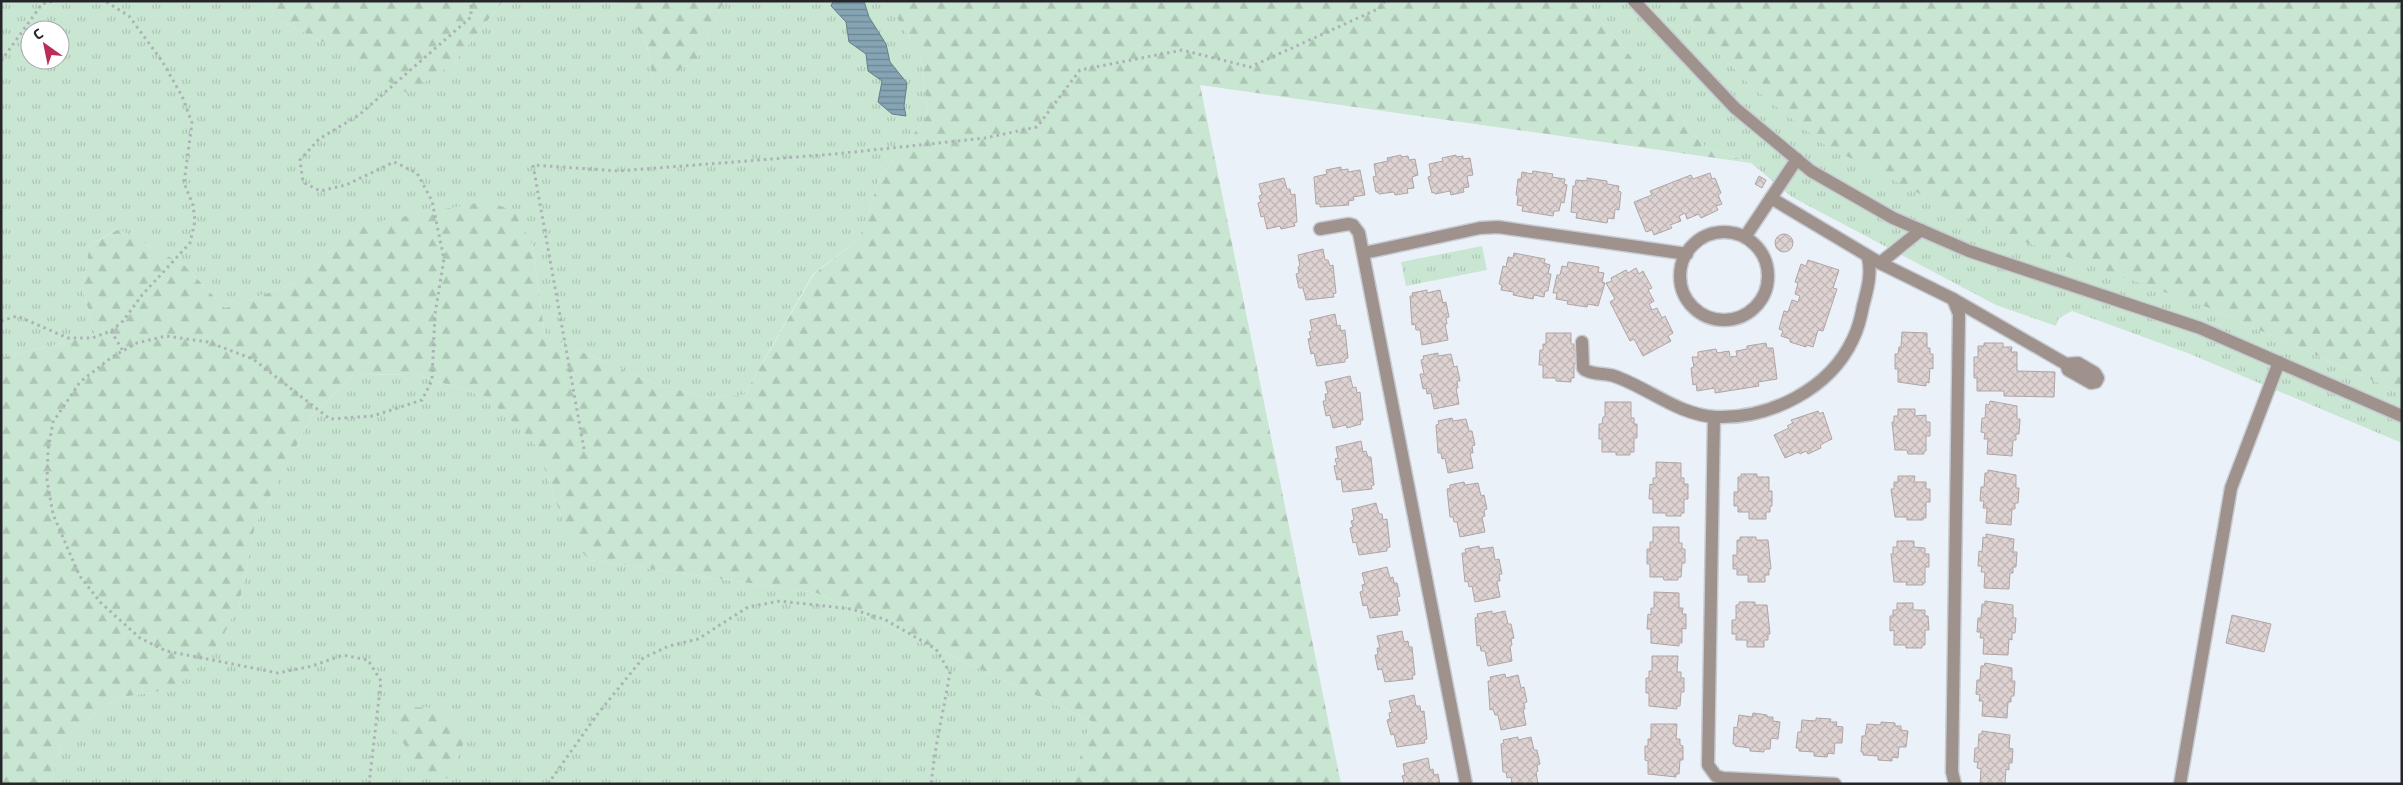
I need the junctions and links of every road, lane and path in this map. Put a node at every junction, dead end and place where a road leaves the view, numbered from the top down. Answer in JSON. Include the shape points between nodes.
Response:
{"nodes":[{"id":1,"x":53,"y":1,"type":"edge"},
{"id":2,"x":105,"y":1,"type":"edge"},
{"id":3,"x":471,"y":1,"type":"edge"},
{"id":4,"x":1385,"y":1,"type":"edge"},
{"id":5,"x":1634,"y":1,"type":"edge"},
{"id":6,"x":1,"y":61,"type":"edge"},
{"id":7,"x":1797,"y":159,"type":"junction"},
{"id":8,"x":1770,"y":198,"type":"junction"},
{"id":9,"x":1320,"y":229,"type":"dead end"},
{"id":10,"x":1920,"y":230,"type":"junction"},
{"id":11,"x":1745,"y":237,"type":"junction"},
{"id":12,"x":1364,"y":253,"type":"junction"},
{"id":13,"x":1687,"y":254,"type":"junction"},
{"id":14,"x":1874,"y":260,"type":"junction"},
{"id":15,"x":1953,"y":299,"type":"junction"},
{"id":16,"x":1,"y":321,"type":"edge"},
{"id":17,"x":112,"y":331,"type":"junction"},
{"id":18,"x":1582,"y":342,"type":"dead end"},
{"id":19,"x":123,"y":351,"type":"junction"},
{"id":20,"x":2279,"y":362,"type":"junction"},
{"id":21,"x":2066,"y":364,"type":"dead end"},
{"id":22,"x":2402,"y":416,"type":"edge"},
{"id":23,"x":1714,"y":417,"type":"junction"},
{"id":24,"x":584,"y":449,"type":"dead end"},
{"id":25,"x":1953,"y":778,"type":"edge"},
{"id":26,"x":369,"y":784,"type":"edge"},
{"id":27,"x":548,"y":784,"type":"edge"},
{"id":28,"x":931,"y":784,"type":"edge"},
{"id":29,"x":1466,"y":784,"type":"edge"},
{"id":30,"x":1836,"y":784,"type":"edge"},
{"id":31,"x":1946,"y":784,"type":"edge"},
{"id":32,"x":2180,"y":784,"type":"edge"}],
"edges":[{"from":1,"to":6,"type":"path","via":[[42,4]]},
{"from":2,"to":17,"type":"path","via":[[130,16],[182,96],[192,123],[184,183],[193,205],[195,221],[190,243]]},
{"from":3,"to":19,"type":"path","via":[[471,17],[359,115],[319,139],[300,160],[304,182],[320,192],[346,185],[394,162],[417,173],[432,201],[444,259],[435,314],[432,380],[422,400],[373,416],[330,420],[253,359],[208,342],[166,336],[137,343]]},
{"from":4,"to":24,"type":"path","via":[[1380,8],[1250,67],[1182,50],[1080,70],[1037,127],[985,138],[619,171],[533,165]]},
{"from":5,"to":7,"type":"street","via":[[1735,108]]},
{"from":7,"to":8,"type":"street"},
{"from":7,"to":10,"type":"street","via":[[1893,218]]},
{"from":8,"to":11,"type":"street"},
{"from":8,"to":14,"type":"street"},
{"from":9,"to":12,"type":"street","via":[[1353,225],[1359,233]]},
{"from":10,"to":14,"type":"street"},
{"from":10,"to":20,"type":"street","via":[[1969,251],[2200,328]]},
{"from":11,"to":13,"type":"street","via":[[1728,232],[1715,233],[1700,240]]},
{"from":11,"to":13,"type":"street","via":[[1765,259],[1768,283],[1759,304],[1741,317],[1710,318],[1687,300],[1680,278]]},
{"from":12,"to":13,"type":"street","via":[[1480,228],[1498,228]]},
{"from":12,"to":29,"type":"street"},
{"from":14,"to":15,"type":"street"},
{"from":14,"to":23,"type":"street","via":[[1853,339],[1840,360],[1818,383],[1792,400],[1768,410],[1738,417]]},
{"from":15,"to":21,"type":"street"},
{"from":15,"to":25,"type":"street","via":[[1959,314]]},
{"from":16,"to":17,"type":"path","via":[[17,316],[68,338],[92,338]]},
{"from":17,"to":19,"type":"path"},
{"from":18,"to":23,"type":"street","via":[[1585,370],[1615,376],[1667,403]]},
{"from":19,"to":26,"type":"path","via":[[80,382],[53,422],[47,480],[51,506],[79,575],[101,604],[140,638],[166,650],[278,673],[343,655],[368,660],[381,681]]},
{"from":20,"to":22,"type":"street"},
{"from":20,"to":32,"type":"street","via":[[2231,488]]},
{"from":23,"to":30,"type":"street","via":[[1708,765],[1711,772],[1722,778]]},
{"from":25,"to":31,"type":"street"},
{"from":27,"to":28,"type":"path","via":[[596,716],[643,658],[669,646],[698,639],[748,607],[780,601],[851,609],[884,619],[936,649],[950,673]]}]}
